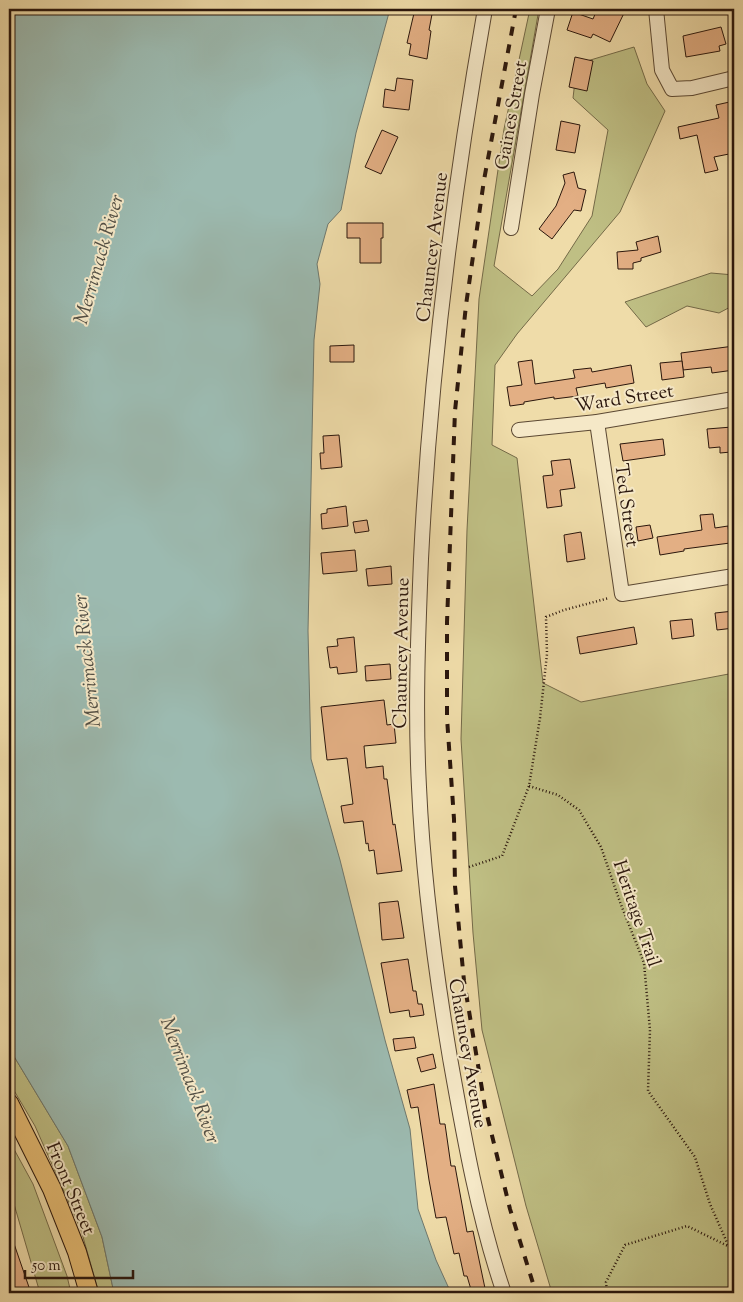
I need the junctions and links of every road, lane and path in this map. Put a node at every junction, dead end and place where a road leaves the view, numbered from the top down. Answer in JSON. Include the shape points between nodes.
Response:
{"nodes":[{"id":1,"x":485,"y":9,"type":"edge"},
{"id":2,"x":548,"y":9,"type":"edge"},
{"id":3,"x":656,"y":9,"type":"edge"},
{"id":4,"x":734,"y":78,"type":"edge"},
{"id":5,"x":511,"y":228,"type":"dead end"},
{"id":6,"x":734,"y":399,"type":"edge"},
{"id":7,"x":597,"y":422,"type":"junction"},
{"id":8,"x":519,"y":430,"type":"dead end"},
{"id":9,"x":734,"y":576,"type":"edge"},
{"id":10,"x":622,"y":594,"type":"junction"},
{"id":11,"x":529,"y":786,"type":"junction"},
{"id":12,"x":468,"y":867,"type":"dead end"},
{"id":13,"x":9,"y":1103,"type":"edge"},
{"id":14,"x":729,"y":1247,"type":"junction"},
{"id":15,"x":734,"y":1249,"type":"edge"},
{"id":16,"x":89,"y":1293,"type":"edge"},
{"id":17,"x":504,"y":1293,"type":"edge"},
{"id":18,"x":607,"y":1293,"type":"edge"}],
"edges":[{"from":1,"to":17,"type":"street","name":"Chauncey Avenue","via":[[450,230],[433,381],[418,634],[417,735],[422,835],[438,986],[474,1186]]},
{"from":2,"to":5,"type":"street","name":"Gaines Street"},
{"from":3,"to":4,"type":"street","via":[[662,70],[672,89],[692,88]]},
{"from":6,"to":7,"type":"street","name":"Ward Street"},
{"from":7,"to":8,"type":"street","name":"Ward Street"},
{"from":7,"to":10,"type":"street","name":"Ted Street"},
{"from":9,"to":10,"type":"street"},
{"from":10,"to":11,"type":"path","via":[[546,617],[547,654]]},
{"from":11,"to":12,"type":"path","via":[[502,856]]},
{"from":11,"to":14,"type":"path","name":"Heritage Trail","via":[[558,795],[579,810],[601,846],[644,963],[650,1030],[648,1091],[696,1157],[710,1204]]},
{"from":13,"to":16,"type":"main road","name":"Front Street","via":[[52,1188]]},
{"from":14,"to":15,"type":"path"},
{"from":14,"to":18,"type":"path","via":[[687,1226],[625,1245],[606,1282]]}]}
